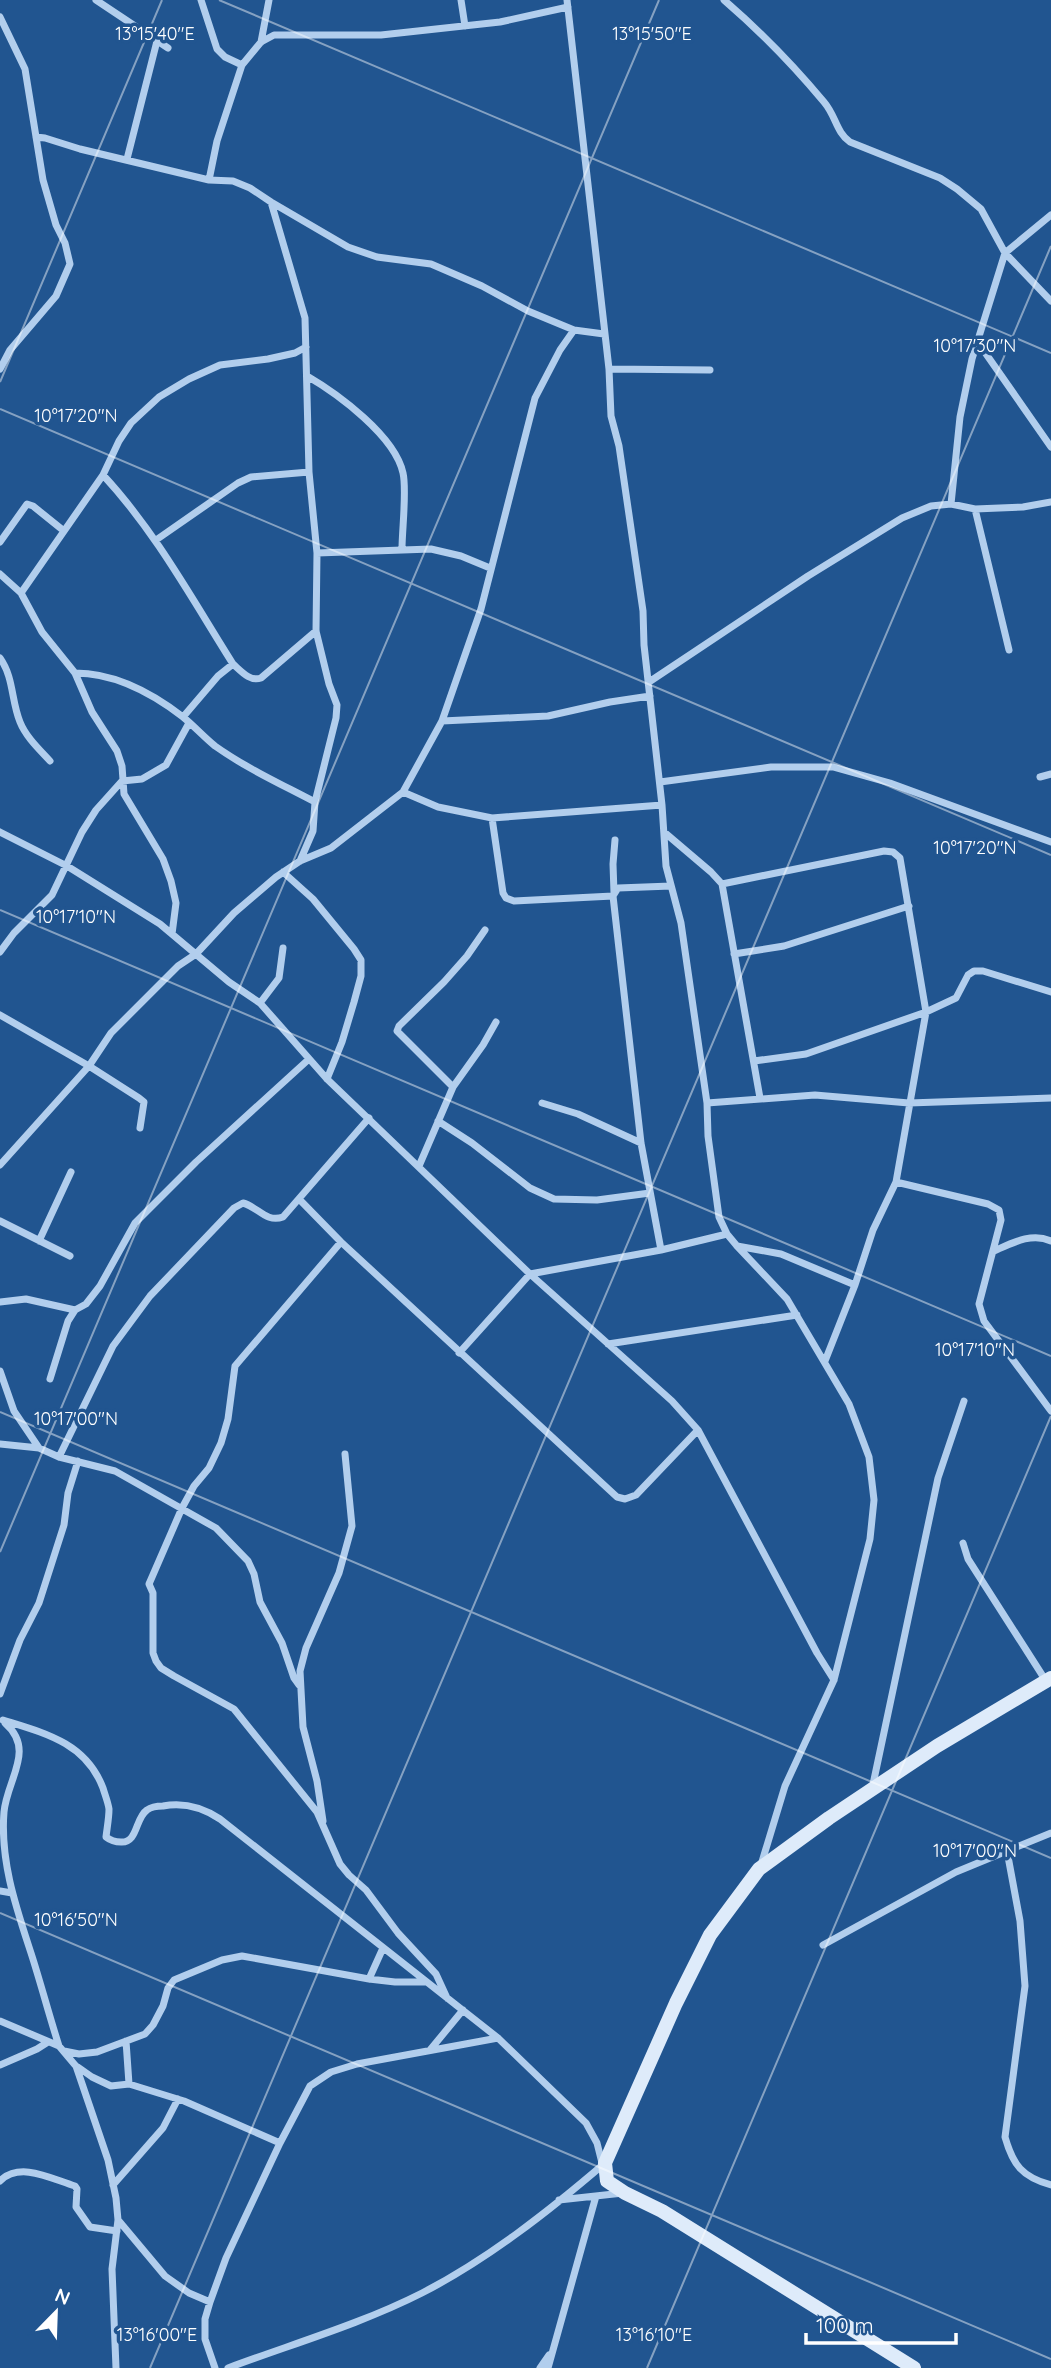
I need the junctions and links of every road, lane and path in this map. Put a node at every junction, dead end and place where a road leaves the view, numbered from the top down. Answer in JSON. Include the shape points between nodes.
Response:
{"nodes":[{"id":1,"x":96,"y":0,"type":"edge"},
{"id":2,"x":201,"y":0,"type":"edge"},
{"id":3,"x":269,"y":0,"type":"edge"},
{"id":4,"x":461,"y":0,"type":"edge"},
{"id":5,"x":724,"y":0,"type":"edge"},
{"id":6,"x":568,"y":3,"type":"edge"},
{"id":7,"x":0,"y":18,"type":"edge"},
{"id":8,"x":465,"y":26,"type":"junction"},
{"id":9,"x":157,"y":41,"type":"junction"},
{"id":10,"x":261,"y":42,"type":"junction"},
{"id":11,"x":168,"y":48,"type":"dead end"},
{"id":12,"x":242,"y":65,"type":"junction"},
{"id":13,"x":36,"y":137,"type":"junction"},
{"id":14,"x":127,"y":159,"type":"junction"},
{"id":15,"x":209,"y":180,"type":"junction"},
{"id":16,"x":271,"y":202,"type":"junction"},
{"id":17,"x":1051,"y":215,"type":"edge"},
{"id":18,"x":1005,"y":253,"type":"junction"},
{"id":19,"x":1051,"y":301,"type":"edge"},
{"id":20,"x":574,"y":330,"type":"junction"},
{"id":21,"x":604,"y":334,"type":"junction"},
{"id":22,"x":977,"y":341,"type":"junction"},
{"id":23,"x":306,"y":347,"type":"junction"},
{"id":24,"x":0,"y":369,"type":"edge"},
{"id":25,"x":609,"y":369,"type":"junction"},
{"id":26,"x":710,"y":370,"type":"dead end"},
{"id":27,"x":307,"y":376,"type":"junction"},
{"id":28,"x":1051,"y":447,"type":"edge"},
{"id":29,"x":309,"y":472,"type":"junction"},
{"id":30,"x":103,"y":475,"type":"junction"},
{"id":31,"x":1051,"y":502,"type":"edge"},
{"id":32,"x":951,"y":504,"type":"junction"},
{"id":33,"x":975,"y":509,"type":"junction"},
{"id":34,"x":64,"y":531,"type":"junction"},
{"id":35,"x":156,"y":540,"type":"junction"},
{"id":36,"x":0,"y":542,"type":"edge"},
{"id":37,"x":402,"y":549,"type":"junction"},
{"id":38,"x":317,"y":553,"type":"junction"},
{"id":39,"x":490,"y":568,"type":"junction"},
{"id":40,"x":0,"y":574,"type":"edge"},
{"id":41,"x":21,"y":593,"type":"junction"},
{"id":42,"x":316,"y":631,"type":"junction"},
{"id":43,"x":1009,"y":650,"type":"dead end"},
{"id":44,"x":0,"y":658,"type":"edge"},
{"id":45,"x":233,"y":664,"type":"junction"},
{"id":46,"x":75,"y":673,"type":"junction"},
{"id":47,"x":649,"y":682,"type":"junction"},
{"id":48,"x":650,"y":696,"type":"junction"},
{"id":49,"x":186,"y":720,"type":"junction"},
{"id":50,"x":442,"y":721,"type":"junction"},
{"id":51,"x":50,"y":761,"type":"dead end"},
{"id":52,"x":1051,"y":774,"type":"edge"},
{"id":53,"x":1040,"y":777,"type":"dead end"},
{"id":54,"x":122,"y":781,"type":"junction"},
{"id":55,"x":660,"y":782,"type":"junction"},
{"id":56,"x":404,"y":792,"type":"junction"},
{"id":57,"x":314,"y":802,"type":"junction"},
{"id":58,"x":662,"y":804,"type":"junction"},
{"id":59,"x":492,"y":818,"type":"junction"},
{"id":60,"x":0,"y":832,"type":"edge"},
{"id":61,"x":664,"y":832,"type":"junction"},
{"id":62,"x":615,"y":840,"type":"dead end"},
{"id":63,"x":1051,"y":842,"type":"edge"},
{"id":64,"x":300,"y":861,"type":"junction"},
{"id":65,"x":67,"y":866,"type":"junction"},
{"id":66,"x":284,"y":872,"type":"junction"},
{"id":67,"x":722,"y":884,"type":"junction"},
{"id":68,"x":671,"y":886,"type":"junction"},
{"id":69,"x":613,"y":894,"type":"junction"},
{"id":70,"x":909,"y":906,"type":"junction"},
{"id":71,"x":485,"y":930,"type":"dead end"},
{"id":72,"x":172,"y":934,"type":"junction"},
{"id":73,"x":283,"y":948,"type":"dead end"},
{"id":74,"x":0,"y":952,"type":"edge"},
{"id":75,"x":196,"y":954,"type":"junction"},
{"id":76,"x":734,"y":954,"type":"junction"},
{"id":77,"x":1051,"y":992,"type":"edge"},
{"id":78,"x":260,"y":1003,"type":"junction"},
{"id":79,"x":926,"y":1012,"type":"junction"},
{"id":80,"x":0,"y":1015,"type":"edge"},
{"id":81,"x":496,"y":1022,"type":"dead end"},
{"id":82,"x":309,"y":1059,"type":"junction"},
{"id":83,"x":754,"y":1061,"type":"junction"},
{"id":84,"x":89,"y":1066,"type":"junction"},
{"id":85,"x":327,"y":1079,"type":"junction"},
{"id":86,"x":453,"y":1087,"type":"junction"},
{"id":87,"x":760,"y":1098,"type":"junction"},
{"id":88,"x":1051,"y":1098,"type":"edge"},
{"id":89,"x":542,"y":1103,"type":"dead end"},
{"id":90,"x":707,"y":1103,"type":"junction"},
{"id":91,"x":909,"y":1103,"type":"junction"},
{"id":92,"x":369,"y":1118,"type":"junction"},
{"id":93,"x":438,"y":1121,"type":"junction"},
{"id":94,"x":139,"y":1128,"type":"dead end"},
{"id":95,"x":641,"y":1143,"type":"junction"},
{"id":96,"x":0,"y":1165,"type":"edge"},
{"id":97,"x":419,"y":1166,"type":"junction"},
{"id":98,"x":71,"y":1172,"type":"dead end"},
{"id":99,"x":896,"y":1182,"type":"junction"},
{"id":100,"x":650,"y":1193,"type":"junction"},
{"id":101,"x":299,"y":1199,"type":"junction"},
{"id":102,"x":0,"y":1221,"type":"edge"},
{"id":103,"x":727,"y":1234,"type":"junction"},
{"id":104,"x":40,"y":1241,"type":"junction"},
{"id":105,"x":1051,"y":1241,"type":"edge"},
{"id":106,"x":341,"y":1242,"type":"junction"},
{"id":107,"x":737,"y":1247,"type":"junction"},
{"id":108,"x":661,"y":1250,"type":"junction"},
{"id":109,"x":994,"y":1251,"type":"junction"},
{"id":110,"x":70,"y":1256,"type":"dead end"},
{"id":111,"x":530,"y":1274,"type":"junction"},
{"id":112,"x":855,"y":1285,"type":"junction"},
{"id":113,"x":0,"y":1302,"type":"edge"},
{"id":114,"x":75,"y":1310,"type":"junction"},
{"id":115,"x":797,"y":1315,"type":"junction"},
{"id":116,"x":608,"y":1344,"type":"junction"},
{"id":117,"x":459,"y":1353,"type":"junction"},
{"id":118,"x":825,"y":1361,"type":"junction"},
{"id":119,"x":0,"y":1371,"type":"edge"},
{"id":120,"x":50,"y":1379,"type":"dead end"},
{"id":121,"x":964,"y":1401,"type":"dead end"},
{"id":122,"x":1051,"y":1410,"type":"edge"},
{"id":123,"x":698,"y":1430,"type":"junction"},
{"id":124,"x":0,"y":1444,"type":"edge"},
{"id":125,"x":39,"y":1448,"type":"junction"},
{"id":126,"x":345,"y":1454,"type":"dead end"},
{"id":127,"x":60,"y":1457,"type":"junction"},
{"id":128,"x":78,"y":1461,"type":"junction"},
{"id":129,"x":182,"y":1508,"type":"junction"},
{"id":130,"x":963,"y":1543,"type":"dead end"},
{"id":131,"x":1049,"y":1679,"type":"edge"},
{"id":132,"x":834,"y":1680,"type":"junction"},
{"id":133,"x":299,"y":1685,"type":"junction"},
{"id":134,"x":0,"y":1694,"type":"edge"},
{"id":135,"x":1,"y":1719,"type":"edge"},
{"id":136,"x":872,"y":1789,"type":"junction"},
{"id":137,"x":325,"y":1828,"type":"junction"},
{"id":138,"x":1051,"y":1833,"type":"edge"},
{"id":139,"x":1007,"y":1851,"type":"junction"},
{"id":140,"x":760,"y":1869,"type":"junction"},
{"id":141,"x":0,"y":1891,"type":"edge"},
{"id":142,"x":12,"y":1893,"type":"junction"},
{"id":143,"x":823,"y":1945,"type":"dead end"},
{"id":144,"x":383,"y":1948,"type":"junction"},
{"id":145,"x":369,"y":1979,"type":"junction"},
{"id":146,"x":427,"y":1982,"type":"junction"},
{"id":147,"x":447,"y":1998,"type":"junction"},
{"id":148,"x":463,"y":2010,"type":"junction"},
{"id":149,"x":0,"y":2021,"type":"edge"},
{"id":150,"x":498,"y":2038,"type":"junction"},
{"id":151,"x":126,"y":2041,"type":"junction"},
{"id":152,"x":48,"y":2042,"type":"junction"},
{"id":153,"x":61,"y":2049,"type":"junction"},
{"id":154,"x":429,"y":2050,"type":"junction"},
{"id":155,"x":75,"y":2065,"type":"junction"},
{"id":156,"x":0,"y":2066,"type":"edge"},
{"id":157,"x":129,"y":2084,"type":"junction"},
{"id":158,"x":178,"y":2099,"type":"junction"},
{"id":159,"x":280,"y":2143,"type":"junction"},
{"id":160,"x":604,"y":2164,"type":"junction"},
{"id":161,"x":0,"y":2181,"type":"edge"},
{"id":162,"x":113,"y":2185,"type":"junction"},
{"id":163,"x":1051,"y":2185,"type":"edge"},
{"id":164,"x":625,"y":2193,"type":"junction"},
{"id":165,"x":596,"y":2196,"type":"junction"},
{"id":166,"x":558,"y":2200,"type":"junction"},
{"id":167,"x":118,"y":2220,"type":"junction"},
{"id":168,"x":117,"y":2231,"type":"junction"},
{"id":169,"x":210,"y":2302,"type":"junction"},
{"id":170,"x":552,"y":2352,"type":"junction"},
{"id":171,"x":116,"y":2368,"type":"edge"},
{"id":172,"x":215,"y":2368,"type":"edge"},
{"id":173,"x":228,"y":2368,"type":"edge"},
{"id":174,"x":540,"y":2368,"type":"edge"},
{"id":175,"x":548,"y":2368,"type":"edge"},
{"id":176,"x":914,"y":2368,"type":"edge"}],
"edges":[{"from":1,"to":9,"type":"street"},
{"from":2,"to":12,"type":"street","via":[[217,49]]},
{"from":3,"to":10,"type":"street"},
{"from":4,"to":8,"type":"street"},
{"from":5,"to":18,"type":"street","via":[[803,76],[832,111],[840,135],[957,189],[981,209]]},
{"from":6,"to":8,"type":"street","via":[[500,22]]},
{"from":6,"to":21,"type":"street"},
{"from":7,"to":13,"type":"street","via":[[25,69]]},
{"from":8,"to":10,"type":"street","via":[[381,35],[274,35]]},
{"from":9,"to":11,"type":"street"},
{"from":9,"to":14,"type":"street"},
{"from":10,"to":12,"type":"street"},
{"from":12,"to":15,"type":"street"},
{"from":13,"to":14,"type":"street"},
{"from":13,"to":24,"type":"street","via":[[43,180],[70,264],[56,296],[16,342]]},
{"from":14,"to":15,"type":"street"},
{"from":15,"to":16,"type":"street","via":[[233,181]]},
{"from":16,"to":20,"type":"street","via":[[348,247],[377,257],[431,264]]},
{"from":16,"to":23,"type":"street","via":[[305,318]]},
{"from":17,"to":18,"type":"street"},
{"from":18,"to":19,"type":"street"},
{"from":18,"to":22,"type":"street"},
{"from":20,"to":21,"type":"street"},
{"from":20,"to":39,"type":"street","via":[[535,398]]},
{"from":21,"to":25,"type":"street"},
{"from":22,"to":28,"type":"street"},
{"from":22,"to":32,"type":"street","via":[[960,418]]},
{"from":23,"to":27,"type":"street"},
{"from":23,"to":30,"type":"street","via":[[268,359],[220,365],[159,397],[131,423]]},
{"from":25,"to":26,"type":"street"},
{"from":25,"to":47,"type":"street","via":[[611,416],[643,611]]},
{"from":27,"to":29,"type":"street"},
{"from":27,"to":37,"type":"street","via":[[354,408],[395,453],[404,475]]},
{"from":29,"to":35,"type":"street","via":[[251,477]]},
{"from":29,"to":38,"type":"street"},
{"from":30,"to":34,"type":"street"},
{"from":30,"to":35,"type":"street"},
{"from":31,"to":33,"type":"street"},
{"from":32,"to":33,"type":"street"},
{"from":32,"to":47,"type":"street","via":[[931,506],[902,518]]},
{"from":33,"to":43,"type":"street"},
{"from":34,"to":36,"type":"street","via":[[27,505]]},
{"from":34,"to":41,"type":"street"},
{"from":35,"to":45,"type":"street"},
{"from":37,"to":38,"type":"street"},
{"from":37,"to":39,"type":"street","via":[[431,549]]},
{"from":38,"to":42,"type":"street"},
{"from":39,"to":50,"type":"street","via":[[481,609]]},
{"from":40,"to":41,"type":"street"},
{"from":41,"to":46,"type":"street","via":[[42,632]]},
{"from":42,"to":45,"type":"street","via":[[256,680]]},
{"from":42,"to":57,"type":"street","via":[[338,705]]},
{"from":44,"to":51,"type":"street","via":[[11,679],[20,722]]},
{"from":45,"to":49,"type":"street","via":[[218,676]]},
{"from":46,"to":49,"type":"street","via":[[111,677],[137,688]]},
{"from":46,"to":54,"type":"street","via":[[92,712],[117,751]]},
{"from":47,"to":48,"type":"street"},
{"from":48,"to":50,"type":"street","via":[[548,716]]},
{"from":48,"to":55,"type":"street"},
{"from":49,"to":54,"type":"street","via":[[166,765],[142,779]]},
{"from":49,"to":57,"type":"street","via":[[215,746]]},
{"from":50,"to":56,"type":"street"},
{"from":52,"to":53,"type":"street"},
{"from":54,"to":65,"type":"street","via":[[96,810]]},
{"from":54,"to":72,"type":"street","via":[[124,794],[171,881],[176,903]]},
{"from":55,"to":58,"type":"street"},
{"from":55,"to":63,"type":"street","via":[[771,767],[833,767],[902,787]]},
{"from":56,"to":59,"type":"street","via":[[438,807]]},
{"from":56,"to":64,"type":"street","via":[[331,848]]},
{"from":57,"to":64,"type":"street","via":[[313,831]]},
{"from":58,"to":59,"type":"street"},
{"from":58,"to":61,"type":"street"},
{"from":59,"to":69,"type":"street","via":[[506,898]]},
{"from":60,"to":65,"type":"street"},
{"from":61,"to":67,"type":"street"},
{"from":61,"to":68,"type":"street"},
{"from":62,"to":69,"type":"street"},
{"from":64,"to":66,"type":"street"},
{"from":65,"to":72,"type":"street"},
{"from":65,"to":74,"type":"street","via":[[52,895]]},
{"from":66,"to":75,"type":"street","via":[[234,913]]},
{"from":66,"to":85,"type":"street","via":[[313,899],[361,960],[354,1002]]},
{"from":67,"to":70,"type":"street","via":[[893,852],[901,858]]},
{"from":67,"to":76,"type":"street"},
{"from":68,"to":69,"type":"street","via":[[618,888]]},
{"from":68,"to":90,"type":"street","via":[[681,923]]},
{"from":69,"to":95,"type":"street"},
{"from":70,"to":76,"type":"street","via":[[784,946]]},
{"from":70,"to":79,"type":"street"},
{"from":71,"to":86,"type":"street","via":[[467,956],[397,1031]]},
{"from":72,"to":75,"type":"street"},
{"from":73,"to":78,"type":"street","via":[[279,978]]},
{"from":75,"to":78,"type":"street"},
{"from":75,"to":84,"type":"street","via":[[120,1024]]},
{"from":76,"to":83,"type":"street"},
{"from":77,"to":79,"type":"street","via":[[974,971],[956,998]]},
{"from":78,"to":82,"type":"street"},
{"from":79,"to":83,"type":"street","via":[[806,1054]]},
{"from":79,"to":91,"type":"street"},
{"from":80,"to":84,"type":"street"},
{"from":81,"to":86,"type":"street"},
{"from":82,"to":85,"type":"street"},
{"from":82,"to":114,"type":"street","via":[[135,1223],[100,1286]]},
{"from":83,"to":87,"type":"street"},
{"from":84,"to":94,"type":"street","via":[[144,1102]]},
{"from":84,"to":96,"type":"street"},
{"from":85,"to":92,"type":"street"},
{"from":86,"to":93,"type":"street"},
{"from":87,"to":90,"type":"street"},
{"from":87,"to":91,"type":"street","via":[[815,1095]]},
{"from":88,"to":91,"type":"street"},
{"from":89,"to":95,"type":"street"},
{"from":90,"to":103,"type":"street","via":[[716,1203]]},
{"from":91,"to":99,"type":"street"},
{"from":92,"to":97,"type":"street"},
{"from":92,"to":101,"type":"street"},
{"from":93,"to":97,"type":"street"},
{"from":93,"to":100,"type":"street","via":[[530,1188],[554,1199],[597,1200]]},
{"from":95,"to":100,"type":"street"},
{"from":97,"to":111,"type":"street"},
{"from":98,"to":104,"type":"street"},
{"from":99,"to":109,"type":"street","via":[[999,1210]]},
{"from":99,"to":112,"type":"street","via":[[873,1230]]},
{"from":100,"to":108,"type":"street"},
{"from":101,"to":106,"type":"street"},
{"from":101,"to":127,"type":"street","via":[[275,1220],[250,1205],[234,1208],[150,1296],[113,1346]]},
{"from":102,"to":104,"type":"street"},
{"from":103,"to":107,"type":"street"},
{"from":103,"to":108,"type":"street"},
{"from":104,"to":110,"type":"street"},
{"from":105,"to":109,"type":"street","via":[[1021,1239]]},
{"from":106,"to":117,"type":"street"},
{"from":106,"to":129,"type":"street","via":[[235,1366],[221,1443]]},
{"from":107,"to":112,"type":"street","via":[[781,1254]]},
{"from":107,"to":115,"type":"street"},
{"from":108,"to":111,"type":"street"},
{"from":109,"to":122,"type":"street","via":[[979,1304],[984,1321]]},
{"from":111,"to":116,"type":"street"},
{"from":111,"to":117,"type":"street"},
{"from":112,"to":118,"type":"street"},
{"from":113,"to":114,"type":"street","via":[[26,1299]]},
{"from":114,"to":120,"type":"street"},
{"from":115,"to":116,"type":"street"},
{"from":115,"to":118,"type":"street"},
{"from":116,"to":123,"type":"street"},
{"from":117,"to":123,"type":"street","via":[[617,1497],[635,1495]]},
{"from":118,"to":132,"type":"street","via":[[849,1404],[869,1457],[874,1500],[870,1539]]},
{"from":119,"to":125,"type":"street","via":[[14,1411]]},
{"from":121,"to":136,"type":"street","via":[[938,1478]]},
{"from":123,"to":132,"type":"street"},
{"from":124,"to":125,"type":"street"},
{"from":125,"to":127,"type":"street"},
{"from":126,"to":133,"type":"street","via":[[352,1526],[306,1648]]},
{"from":127,"to":128,"type":"street"},
{"from":128,"to":129,"type":"street","via":[[115,1472]]},
{"from":128,"to":134,"type":"street","via":[[39,1603]]},
{"from":129,"to":133,"type":"street","via":[[216,1528],[248,1561],[260,1602]]},
{"from":129,"to":137,"type":"street","via":[[149,1584],[156,1661],[234,1709]]},
{"from":130,"to":131,"type":"street","via":[[968,1559]]},
{"from":131,"to":136,"type":"street"},
{"from":132,"to":140,"type":"street","via":[[785,1786]]},
{"from":133,"to":137,"type":"street","via":[[303,1727]]},
{"from":135,"to":142,"type":"street","via":[[14,1730],[21,1750],[4,1811],[4,1856]]},
{"from":135,"to":144,"type":"street","via":[[63,1742],[94,1768],[109,1808],[106,1837],[110,1841],[131,1840],[148,1809],[172,1804],[201,1808]]},
{"from":136,"to":140,"type":"street"},
{"from":137,"to":147,"type":"street","via":[[349,1875],[436,1974]]},
{"from":138,"to":139,"type":"street"},
{"from":139,"to":143,"type":"street","via":[[956,1872]]},
{"from":139,"to":163,"type":"street","via":[[1020,1921],[1025,1986],[1004,2137],[1011,2159],[1023,2172]]},
{"from":140,"to":160,"type":"street","via":[[710,1935]]},
{"from":141,"to":142,"type":"street"},
{"from":142,"to":153,"type":"street"},
{"from":144,"to":145,"type":"street"},
{"from":144,"to":146,"type":"street"},
{"from":145,"to":146,"type":"street"},
{"from":145,"to":151,"type":"street","via":[[242,1956],[222,1960],[174,1980],[153,2025],[145,2034]]},
{"from":146,"to":147,"type":"street"},
{"from":147,"to":148,"type":"street"},
{"from":148,"to":150,"type":"street"},
{"from":148,"to":154,"type":"street"},
{"from":149,"to":152,"type":"street"},
{"from":150,"to":154,"type":"street"},
{"from":150,"to":160,"type":"street","via":[[586,2123]]},
{"from":151,"to":153,"type":"street","via":[[97,2052]]},
{"from":151,"to":157,"type":"street"},
{"from":152,"to":153,"type":"street"},
{"from":152,"to":156,"type":"street"},
{"from":153,"to":155,"type":"street"},
{"from":154,"to":159,"type":"street","via":[[331,2072],[310,2086]]},
{"from":155,"to":157,"type":"street","via":[[111,2086]]},
{"from":155,"to":162,"type":"street"},
{"from":157,"to":158,"type":"street"},
{"from":158,"to":159,"type":"street"},
{"from":158,"to":162,"type":"street","via":[[163,2128]]},
{"from":159,"to":169,"type":"street"},
{"from":160,"to":164,"type":"street","via":[[607,2181]]},
{"from":160,"to":166,"type":"street"},
{"from":161,"to":168,"type":"street","via":[[22,2170],[75,2186],[76,2207],[90,2227]]},
{"from":162,"to":167,"type":"street"},
{"from":164,"to":165,"type":"street"},
{"from":164,"to":176,"type":"street","via":[[662,2211]]},
{"from":165,"to":166,"type":"street"},
{"from":165,"to":170,"type":"street"},
{"from":166,"to":173,"type":"street","via":[[474,2263],[424,2292]]},
{"from":167,"to":168,"type":"street"},
{"from":167,"to":169,"type":"street","via":[[165,2276]]},
{"from":168,"to":171,"type":"street","via":[[112,2269]]},
{"from":169,"to":172,"type":"street","via":[[205,2339]]},
{"from":170,"to":174,"type":"street"},
{"from":170,"to":175,"type":"street"}]}
